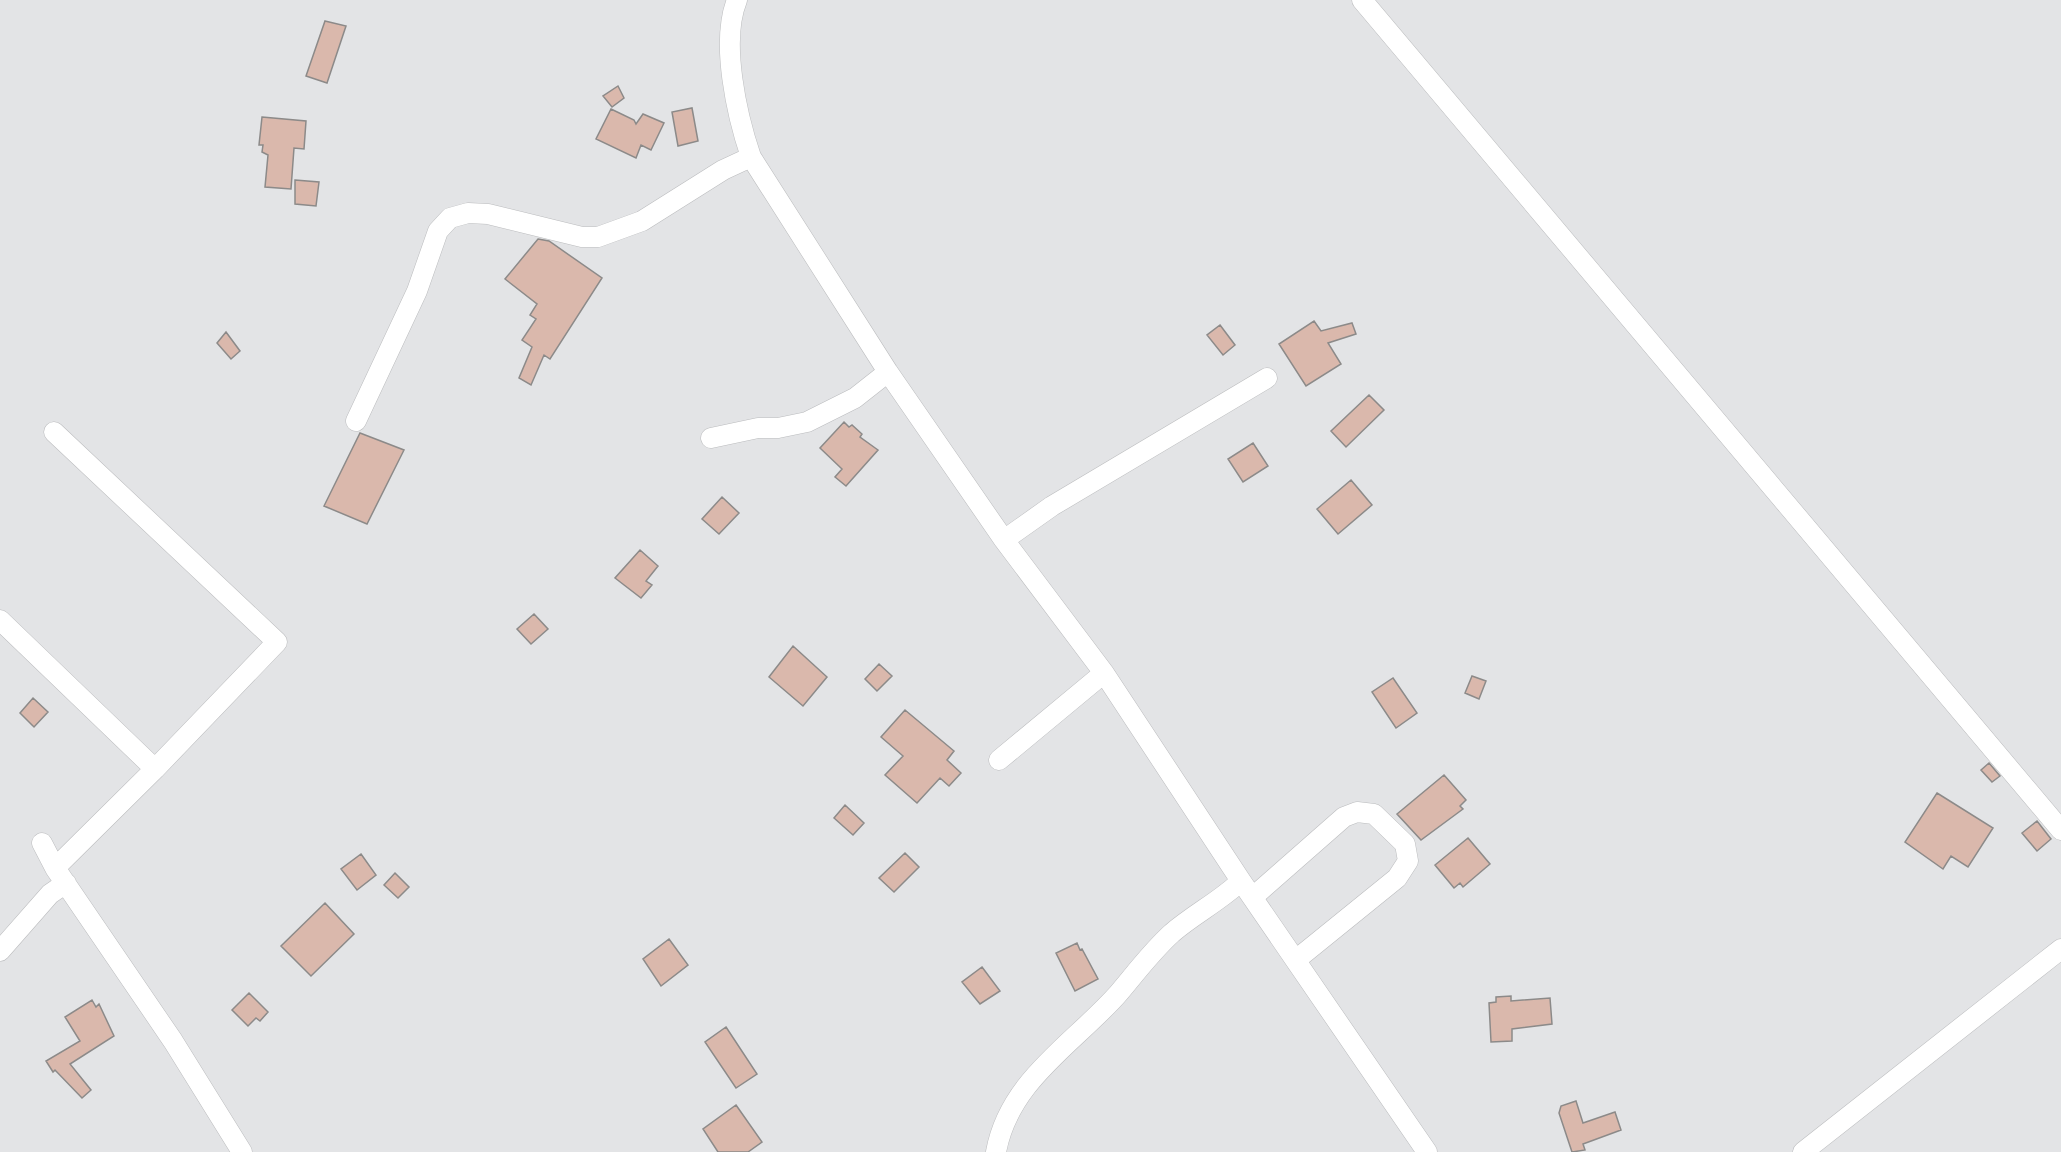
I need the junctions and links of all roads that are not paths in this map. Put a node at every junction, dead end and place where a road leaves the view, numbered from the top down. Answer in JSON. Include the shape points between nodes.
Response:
{"nodes":[{"id":1,"x":737,"y":0,"type":"edge"},
{"id":2,"x":1362,"y":0,"type":"edge"},
{"id":3,"x":751,"y":157,"type":"junction"},
{"id":4,"x":888,"y":372,"type":"junction"},
{"id":5,"x":1267,"y":378,"type":"dead end"},
{"id":6,"x":356,"y":421,"type":"dead end"},
{"id":7,"x":54,"y":432,"type":"dead end"},
{"id":8,"x":711,"y":438,"type":"dead end"},
{"id":9,"x":1004,"y":540,"type":"junction"},
{"id":10,"x":0,"y":620,"type":"edge"},
{"id":11,"x":1104,"y":674,"type":"junction"},
{"id":12,"x":999,"y":760,"type":"dead end"},
{"id":13,"x":155,"y":770,"type":"junction"},
{"id":14,"x":2061,"y":830,"type":"edge"},
{"id":15,"x":42,"y":843,"type":"dead end"},
{"id":16,"x":60,"y":875,"type":"junction"},
{"id":17,"x":1241,"y":881,"type":"junction"},
{"id":18,"x":1253,"y":897,"type":"junction"},
{"id":19,"x":2061,"y":949,"type":"edge"},
{"id":20,"x":0,"y":951,"type":"edge"},
{"id":21,"x":1297,"y":959,"type":"junction"},
{"id":22,"x":242,"y":1152,"type":"edge"},
{"id":23,"x":996,"y":1152,"type":"edge"},
{"id":24,"x":1427,"y":1152,"type":"edge"},
{"id":25,"x":1803,"y":1152,"type":"edge"}],
"edges":[{"from":1,"to":3,"type":"street","via":[[730,51],[738,120]]},
{"from":2,"to":14,"type":"street"},
{"from":3,"to":4,"type":"street"},
{"from":3,"to":6,"type":"street","via":[[642,221],[598,237],[582,237],[488,214],[468,213],[450,218],[438,231],[417,291]]},
{"from":4,"to":8,"type":"street","via":[[855,398],[807,422]]},
{"from":4,"to":9,"type":"street"},
{"from":5,"to":9,"type":"street","via":[[1052,506]]},
{"from":7,"to":13,"type":"street","via":[[277,642]]},
{"from":9,"to":11,"type":"street"},
{"from":10,"to":13,"type":"street"},
{"from":11,"to":12,"type":"street"},
{"from":11,"to":17,"type":"street"},
{"from":13,"to":16,"type":"street"},
{"from":15,"to":16,"type":"street"},
{"from":16,"to":20,"type":"street","via":[[50,894]]},
{"from":16,"to":22,"type":"street","via":[[173,1041]]},
{"from":17,"to":18,"type":"street"},
{"from":17,"to":23,"type":"street","via":[[1173,933],[1116,996],[1040,1067],[1007,1117]]},
{"from":18,"to":21,"type":"street"},
{"from":18,"to":21,"type":"street","via":[[1344,817],[1357,812],[1374,814],[1405,844],[1408,861],[1397,878]]},
{"from":19,"to":25,"type":"street"},
{"from":21,"to":24,"type":"street"}]}
